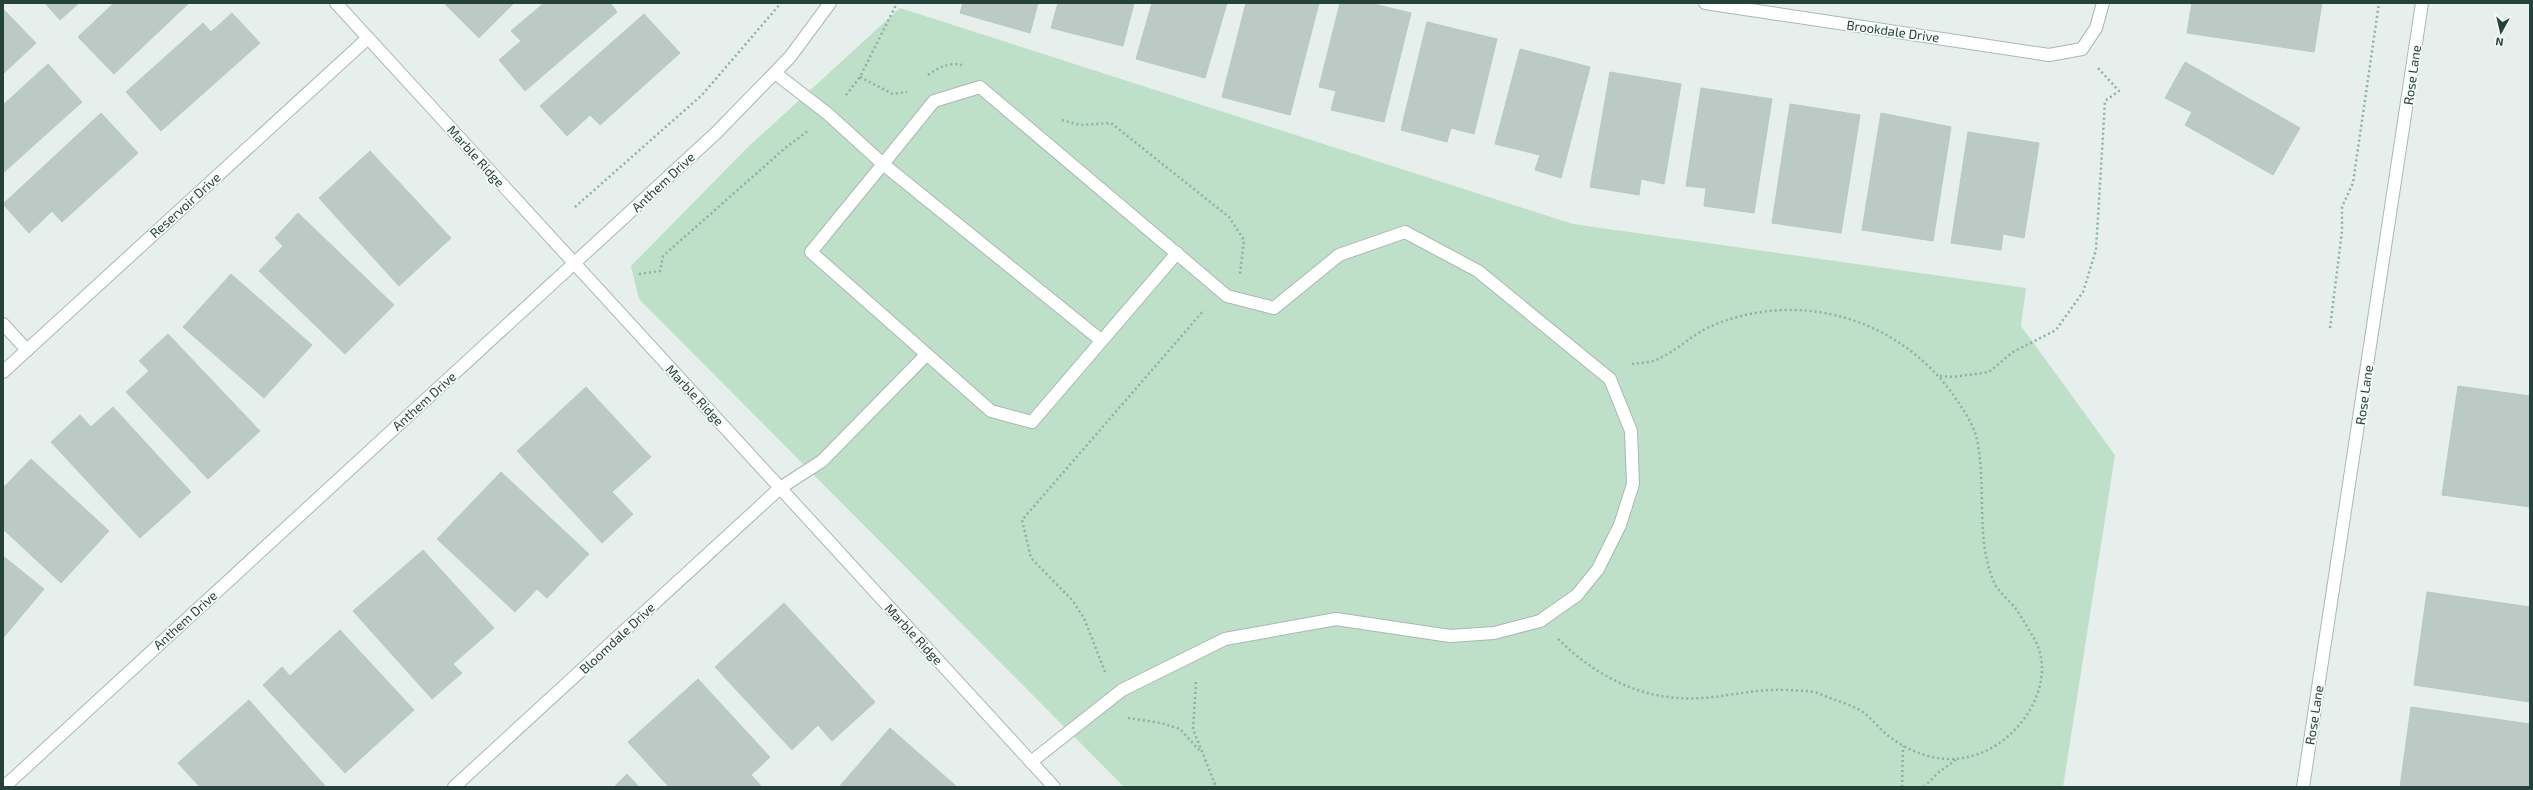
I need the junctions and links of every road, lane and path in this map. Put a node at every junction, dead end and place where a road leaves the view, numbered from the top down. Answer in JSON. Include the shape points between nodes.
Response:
{"nodes":[{"id":1,"x":336,"y":3,"type":"edge"},
{"id":2,"x":781,"y":3,"type":"edge"},
{"id":3,"x":830,"y":3,"type":"edge"},
{"id":4,"x":897,"y":3,"type":"edge"},
{"id":5,"x":1705,"y":3,"type":"edge"},
{"id":6,"x":2103,"y":3,"type":"edge"},
{"id":7,"x":2379,"y":3,"type":"edge"},
{"id":8,"x":2422,"y":3,"type":"edge"},
{"id":9,"x":368,"y":38,"type":"junction"},
{"id":10,"x":2082,"y":49,"type":"junction"},
{"id":11,"x":775,"y":73,"type":"junction"},
{"id":12,"x":828,"y":114,"type":"junction"},
{"id":13,"x":883,"y":164,"type":"junction"},
{"id":14,"x":575,"y":207,"type":"dead end"},
{"id":15,"x":1177,"y":254,"type":"junction"},
{"id":16,"x":574,"y":263,"type":"junction"},
{"id":17,"x":639,"y":274,"type":"dead end"},
{"id":18,"x":3,"y":324,"type":"edge"},
{"id":19,"x":2330,"y":328,"type":"dead end"},
{"id":20,"x":1102,"y":341,"type":"junction"},
{"id":21,"x":27,"y":350,"type":"junction"},
{"id":22,"x":926,"y":355,"type":"junction"},
{"id":23,"x":1598,"y":370,"type":"junction"},
{"id":24,"x":3,"y":372,"type":"edge"},
{"id":25,"x":1940,"y":376,"type":"junction"},
{"id":26,"x":780,"y":488,"type":"junction"},
{"id":27,"x":1540,"y":621,"type":"junction"},
{"id":28,"x":1207,"y":648,"type":"junction"},
{"id":29,"x":1091,"y":714,"type":"junction"},
{"id":30,"x":1902,"y":746,"type":"junction"},
{"id":31,"x":1201,"y":752,"type":"junction"},
{"id":32,"x":1957,"y":759,"type":"junction"},
{"id":33,"x":1031,"y":762,"type":"junction"},
{"id":34,"x":4,"y":787,"type":"edge"},
{"id":35,"x":454,"y":787,"type":"edge"},
{"id":36,"x":1054,"y":787,"type":"edge"},
{"id":37,"x":1216,"y":787,"type":"edge"},
{"id":38,"x":1902,"y":787,"type":"edge"},
{"id":39,"x":1924,"y":787,"type":"edge"},
{"id":40,"x":2303,"y":787,"type":"edge"}],
"edges":[{"from":1,"to":9,"type":"street","name":"Marble Ridge"},
{"from":2,"to":14,"type":"path","via":[[702,94]]},
{"from":3,"to":11,"type":"street","name":"Anthem Drive"},
{"from":4,"to":12,"type":"path","via":[[856,85]]},
{"from":5,"to":10,"type":"street","name":"Brookdale Drive","via":[[2049,55]]},
{"from":6,"to":10,"type":"street","via":[[2096,28]]},
{"from":7,"to":19,"type":"path","via":[[2353,183],[2342,207],[2342,231]]},
{"from":8,"to":40,"type":"street","name":"Rose Lane"},
{"from":9,"to":16,"type":"street","name":"Marble Ridge"},
{"from":9,"to":21,"type":"street","name":"Reservoir Drive"},
{"from":10,"to":25,"type":"path","via":[[2118,91],[2105,101],[2096,250],[2083,292],[2056,330],[2013,352],[1989,372],[1953,377]]},
{"from":11,"to":12,"type":"street"},
{"from":11,"to":16,"type":"street","name":"Anthem Drive","via":[[716,133]]},
{"from":12,"to":13,"type":"street"},
{"from":12,"to":17,"type":"path","via":[[784,149],[663,256],[660,271]]},
{"from":13,"to":15,"type":"street","via":[[934,101],[980,87]]},
{"from":13,"to":20,"type":"street"},
{"from":13,"to":22,"type":"street","via":[[811,252]]},
{"from":15,"to":20,"type":"street"},
{"from":15,"to":23,"type":"street","via":[[1228,296],[1274,308],[1340,254],[1405,232],[1478,271]]},
{"from":16,"to":26,"type":"street","name":"Marble Ridge"},
{"from":16,"to":34,"type":"street","name":"Anthem Drive"},
{"from":18,"to":21,"type":"street"},
{"from":20,"to":22,"type":"street","via":[[1032,422],[992,411]]},
{"from":21,"to":24,"type":"street","name":"Reservoir Drive"},
{"from":22,"to":26,"type":"street","name":"Bloomdale Drive","via":[[822,461]]},
{"from":23,"to":25,"type":"path","via":[[1658,360],[1710,327],[1740,316],[1770,311],[1801,310],[1833,314],[1877,330],[1917,355]]},
{"from":23,"to":27,"type":"street","via":[[1610,379],[1630,431],[1633,484],[1620,525],[1598,569],[1577,595]]},
{"from":25,"to":32,"type":"path","via":[[1971,420],[1978,444],[1982,536],[1993,582],[2030,630],[2038,645],[2040,665],[2039,685],[2034,704],[2011,736],[1995,748]]},
{"from":26,"to":33,"type":"street","name":"Marble Ridge"},
{"from":26,"to":35,"type":"street","name":"Bloomdale Drive"},
{"from":27,"to":28,"type":"street","via":[[1494,633],[1450,636],[1336,618],[1225,639]]},
{"from":27,"to":30,"type":"path","via":[[1579,659],[1626,688],[1675,698],[1702,698],[1759,691],[1812,691],[1861,710]]},
{"from":28,"to":29,"type":"street","via":[[1122,690]]},
{"from":28,"to":31,"type":"path","via":[[1197,677],[1194,701],[1193,729]]},
{"from":29,"to":31,"type":"path","via":[[1162,722],[1180,729]]},
{"from":29,"to":33,"type":"street"},
{"from":30,"to":32,"type":"path","via":[[1920,754]]},
{"from":30,"to":38,"type":"path"},
{"from":31,"to":37,"type":"path"},
{"from":32,"to":39,"type":"path"},
{"from":33,"to":36,"type":"street","name":"Marble Ridge"}]}
